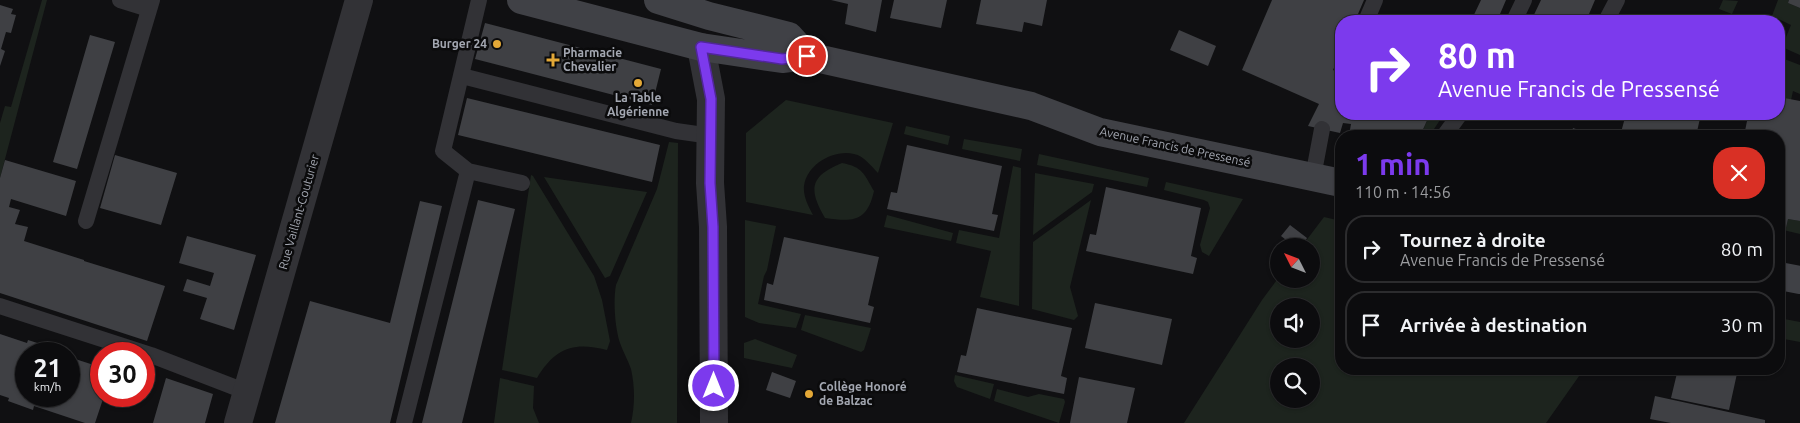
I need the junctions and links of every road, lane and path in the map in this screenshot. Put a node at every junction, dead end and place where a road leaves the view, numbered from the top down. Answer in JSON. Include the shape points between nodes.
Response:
{"nodes":[{"id":1,"x":120,"y":0,"type":"edge"},
{"id":2,"x":359,"y":0,"type":"edge"},
{"id":3,"x":479,"y":0,"type":"edge"},
{"id":4,"x":521,"y":0,"type":"edge"},
{"id":5,"x":1375,"y":0,"type":"edge"},
{"id":6,"x":1524,"y":0,"type":"edge"},
{"id":7,"x":1617,"y":0,"type":"edge"},
{"id":8,"x":666,"y":1,"type":"edge"},
{"id":9,"x":151,"y":4,"type":"edge"},
{"id":10,"x":711,"y":8,"type":"edge"},
{"id":11,"x":1369,"y":15,"type":"edge"},
{"id":12,"x":1517,"y":15,"type":"edge"},
{"id":13,"x":1609,"y":15,"type":"edge"},
{"id":14,"x":701,"y":47,"type":"junction"},
{"id":15,"x":807,"y":56,"type":"junction"},
{"id":16,"x":462,"y":76,"type":"junction"},
{"id":17,"x":1322,"y":129,"type":"dead end"},
{"id":18,"x":711,"y":136,"type":"junction"},
{"id":19,"x":468,"y":171,"type":"junction"},
{"id":20,"x":1312,"y":177,"type":"junction"},
{"id":21,"x":1335,"y":182,"type":"edge"},
{"id":22,"x":522,"y":184,"type":"dead end"},
{"id":23,"x":86,"y":221,"type":"dead end"},
{"id":24,"x":1785,"y":277,"type":"edge"},
{"id":25,"x":1800,"y":280,"type":"edge"},
{"id":26,"x":0,"y":306,"type":"edge"},
{"id":27,"x":247,"y":392,"type":"junction"},
{"id":28,"x":238,"y":423,"type":"edge"},
{"id":29,"x":404,"y":423,"type":"edge"},
{"id":30,"x":714,"y":423,"type":"edge"}],
"edges":[{"from":1,"to":9,"type":"lane"},
{"from":2,"to":27,"type":"street","name":"Rue Vaillant-Couturier"},
{"from":3,"to":16,"type":"lane"},
{"from":4,"to":14,"type":"street","name":"Avenue Francis de Pressensé"},
{"from":5,"to":11,"type":"lane"},
{"from":6,"to":12,"type":"lane"},
{"from":7,"to":13,"type":"lane"},
{"from":8,"to":10,"type":"street"},
{"from":8,"to":14,"type":"street"},
{"from":9,"to":23,"type":"lane"},
{"from":10,"to":14,"type":"street"},
{"from":10,"to":15,"type":"street","via":[[788,36]]},
{"from":14,"to":15,"type":"street","name":"Avenue Francis de Pressensé","via":[[782,59]]},
{"from":14,"to":18,"type":"street","via":[[711,99]]},
{"from":15,"to":20,"type":"street","name":"Avenue Francis de Pressensé","via":[[1031,106],[1100,132]]},
{"from":16,"to":18,"type":"lane","via":[[676,131]]},
{"from":16,"to":19,"type":"lane","via":[[443,151]]},
{"from":17,"to":20,"type":"lane"},
{"from":18,"to":30,"type":"street"},
{"from":19,"to":22,"type":"lane"},
{"from":19,"to":29,"type":"lane"},
{"from":20,"to":21,"type":"street","name":"Avenue Francis de Pressensé"},
{"from":24,"to":25,"type":"street"},
{"from":26,"to":27,"type":"lane","via":[[151,355]]},
{"from":27,"to":28,"type":"street","name":"Rue Vaillant-Couturier"}]}
